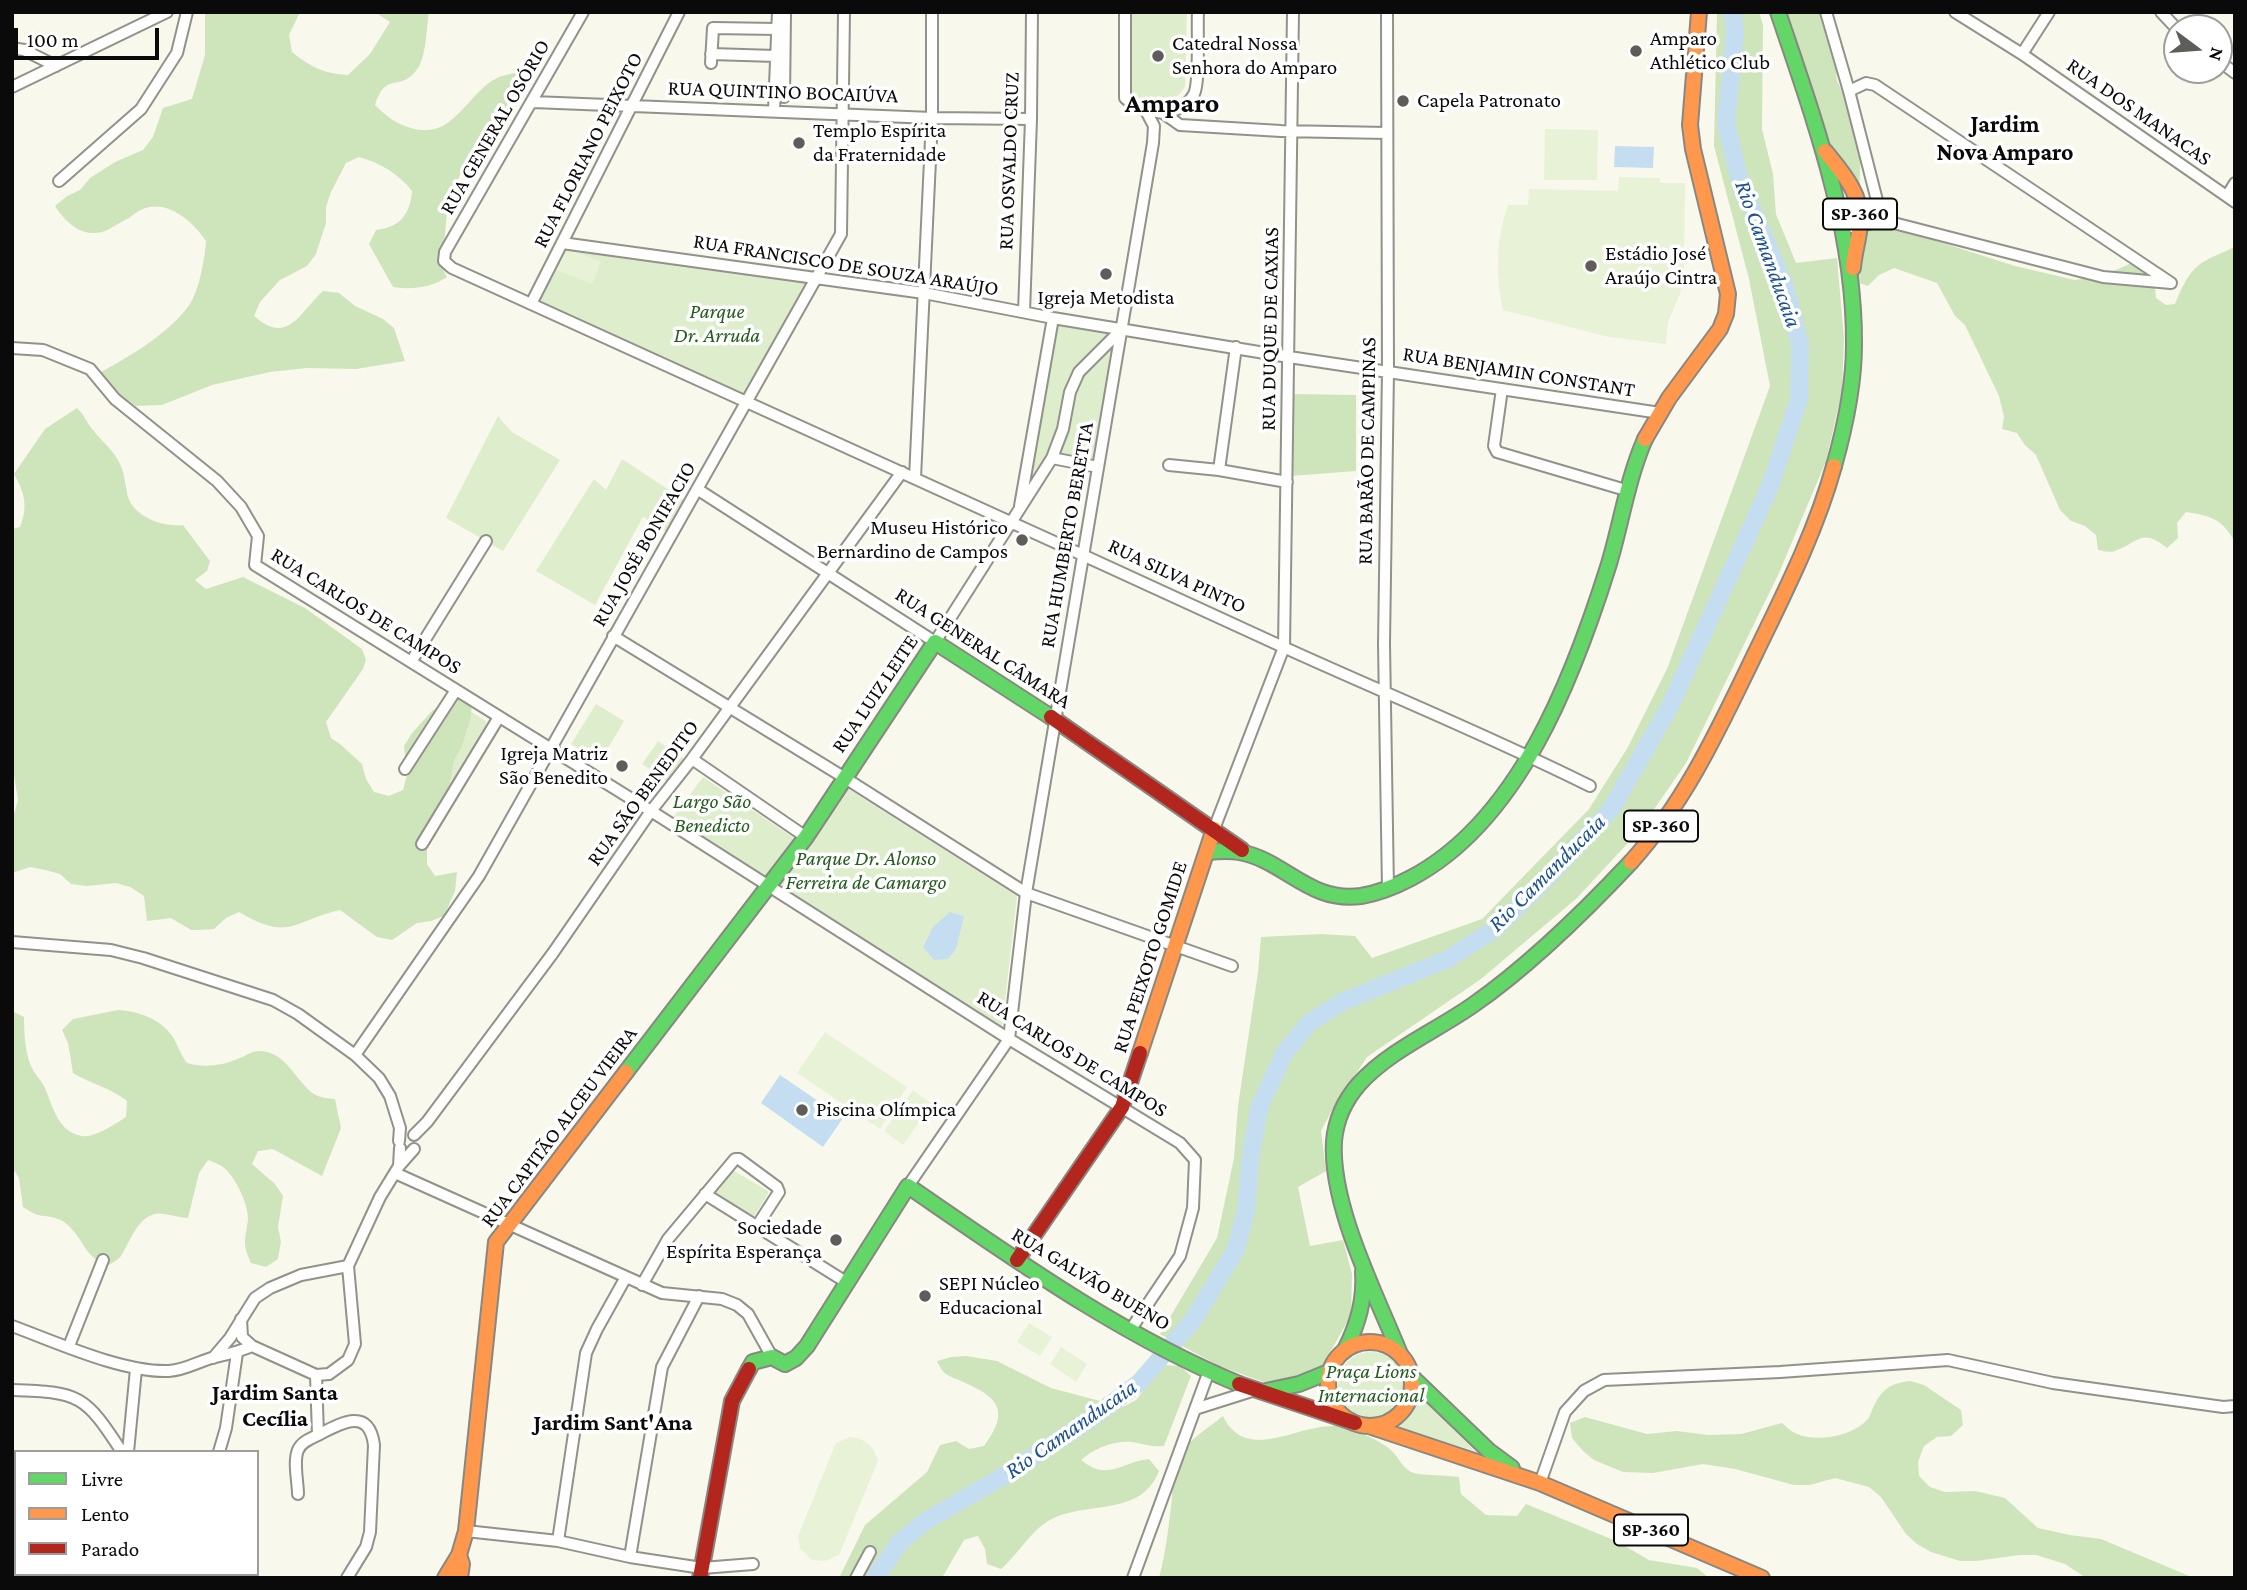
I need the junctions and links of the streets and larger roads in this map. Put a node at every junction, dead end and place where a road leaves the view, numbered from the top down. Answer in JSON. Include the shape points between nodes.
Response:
{"nodes":[{"id":1,"x":167,"y":12,"type":"edge"},
{"id":2,"x":187,"y":12,"type":"edge"},
{"id":3,"x":583,"y":12,"type":"edge"},
{"id":4,"x":679,"y":12,"type":"edge"},
{"id":5,"x":778,"y":12,"type":"edge"},
{"id":6,"x":785,"y":12,"type":"edge"},
{"id":7,"x":844,"y":12,"type":"edge"},
{"id":8,"x":932,"y":12,"type":"edge"},
{"id":9,"x":1031,"y":12,"type":"edge"},
{"id":10,"x":1125,"y":12,"type":"edge"},
{"id":11,"x":1198,"y":12,"type":"edge"},
{"id":12,"x":1293,"y":12,"type":"edge"},
{"id":13,"x":1387,"y":12,"type":"edge"},
{"id":14,"x":1699,"y":12,"type":"edge"},
{"id":15,"x":1778,"y":12,"type":"edge"},
{"id":16,"x":1826,"y":12,"type":"edge"},
{"id":17,"x":1955,"y":12,"type":"edge"},
{"id":18,"x":2049,"y":12,"type":"edge"},
{"id":19,"x":777,"y":29,"type":"junction"},
{"id":20,"x":12,"y":48,"type":"edge"},
{"id":21,"x":2022,"y":54,"type":"junction"},
{"id":22,"x":776,"y":57,"type":"junction"},
{"id":23,"x":56,"y":66,"type":"junction"},
{"id":24,"x":12,"y":87,"type":"edge"},
{"id":25,"x":1849,"y":91,"type":"junction"},
{"id":26,"x":784,"y":97,"type":"dead end"},
{"id":27,"x":533,"y":102,"type":"junction"},
{"id":28,"x":632,"y":105,"type":"junction"},
{"id":29,"x":774,"y":110,"type":"junction"},
{"id":30,"x":1146,"y":111,"type":"junction"},
{"id":31,"x":1163,"y":113,"type":"junction"},
{"id":32,"x":844,"y":114,"type":"junction"},
{"id":33,"x":932,"y":118,"type":"junction"},
{"id":34,"x":1031,"y":119,"type":"junction"},
{"id":35,"x":1293,"y":131,"type":"junction"},
{"id":36,"x":1387,"y":133,"type":"junction"},
{"id":37,"x":1824,"y":150,"type":"junction"},
{"id":38,"x":59,"y":181,"type":"dead end"},
{"id":39,"x":1872,"y":182,"type":"junction"},
{"id":40,"x":2235,"y":183,"type":"edge"},
{"id":41,"x":1852,"y":188,"type":"junction"},
{"id":42,"x":1832,"y":194,"type":"junction"},
{"id":43,"x":2231,"y":199,"type":"edge"},
{"id":44,"x":1882,"y":220,"type":"junction"},
{"id":45,"x":1860,"y":226,"type":"junction"},
{"id":46,"x":1841,"y":230,"type":"junction"},
{"id":47,"x":562,"y":243,"type":"junction"},
{"id":48,"x":444,"y":261,"type":"joint"},
{"id":49,"x":814,"y":278,"type":"junction"},
{"id":50,"x":1851,"y":288,"type":"junction"},
{"id":51,"x":924,"y":293,"type":"junction"},
{"id":52,"x":531,"y":304,"type":"junction"},
{"id":53,"x":1024,"y":312,"type":"junction"},
{"id":54,"x":1053,"y":318,"type":"junction"},
{"id":55,"x":1122,"y":329,"type":"junction"},
{"id":56,"x":1236,"y":347,"type":"junction"},
{"id":57,"x":12,"y":348,"type":"edge"},
{"id":58,"x":1289,"y":357,"type":"junction"},
{"id":59,"x":1388,"y":371,"type":"junction"},
{"id":60,"x":1502,"y":388,"type":"junction"},
{"id":61,"x":747,"y":402,"type":"junction"},
{"id":62,"x":1660,"y":413,"type":"junction"},
{"id":63,"x":1052,"y":458,"type":"junction"},
{"id":64,"x":1169,"y":465,"type":"dead end"},
{"id":65,"x":1098,"y":467,"type":"junction"},
{"id":66,"x":1219,"y":470,"type":"junction"},
{"id":67,"x":902,"y":472,"type":"junction"},
{"id":68,"x":915,"y":478,"type":"junction"},
{"id":69,"x":1287,"y":482,"type":"junction"},
{"id":70,"x":697,"y":489,"type":"junction"},
{"id":71,"x":1629,"y":491,"type":"junction"},
{"id":72,"x":1019,"y":512,"type":"junction"},
{"id":73,"x":1013,"y":522,"type":"junction"},
{"id":74,"x":486,"y":541,"type":"dead end"},
{"id":75,"x":1084,"y":554,"type":"junction"},
{"id":76,"x":828,"y":573,"type":"junction"},
{"id":77,"x":613,"y":636,"type":"junction"},
{"id":78,"x":935,"y":642,"type":"junction"},
{"id":79,"x":1284,"y":647,"type":"junction"},
{"id":80,"x":411,"y":662,"type":"junction"},
{"id":81,"x":456,"y":690,"type":"junction"},
{"id":82,"x":1385,"y":691,"type":"junction"},
{"id":83,"x":730,"y":707,"type":"junction"},
{"id":84,"x":499,"y":717,"type":"junction"},
{"id":85,"x":1055,"y":719,"type":"junction"},
{"id":86,"x":550,"y":748,"type":"junction"},
{"id":87,"x":1530,"y":756,"type":"junction"},
{"id":88,"x":692,"y":759,"type":"junction"},
{"id":89,"x":405,"y":769,"type":"dead end"},
{"id":90,"x":845,"y":778,"type":"junction"},
{"id":91,"x":1590,"y":786,"type":"dead end"},
{"id":92,"x":651,"y":811,"type":"junction"},
{"id":93,"x":1214,"y":829,"type":"junction"},
{"id":94,"x":806,"y":837,"type":"junction"},
{"id":95,"x":422,"y":844,"type":"dead end"},
{"id":96,"x":1242,"y":850,"type":"junction"},
{"id":97,"x":1207,"y":852,"type":"junction"},
{"id":98,"x":769,"y":886,"type":"junction"},
{"id":99,"x":1388,"y":889,"type":"junction"},
{"id":100,"x":1026,"y":893,"type":"junction"},
{"id":101,"x":12,"y":942,"type":"edge"},
{"id":102,"x":1176,"y":947,"type":"junction"},
{"id":103,"x":1232,"y":966,"type":"dead end"},
{"id":104,"x":1009,"y":1039,"type":"junction"},
{"id":105,"x":355,"y":1055,"type":"junction"},
{"id":106,"x":1122,"y":1107,"type":"junction"},
{"id":107,"x":407,"y":1132,"type":"junction"},
{"id":108,"x":400,"y":1144,"type":"junction"},
{"id":109,"x":414,"y":1149,"type":"junction"},
{"id":110,"x":397,"y":1170,"type":"junction"},
{"id":111,"x":908,"y":1186,"type":"junction"},
{"id":112,"x":705,"y":1194,"type":"junction"},
{"id":113,"x":510,"y":1224,"type":"junction"},
{"id":114,"x":757,"y":1226,"type":"junction"},
{"id":115,"x":1361,"y":1255,"type":"junction"},
{"id":116,"x":1017,"y":1260,"type":"junction"},
{"id":117,"x":103,"y":1261,"type":"dead end"},
{"id":118,"x":348,"y":1266,"type":"junction"},
{"id":119,"x":626,"y":1278,"type":"junction"},
{"id":120,"x":846,"y":1282,"type":"junction"},
{"id":121,"x":642,"y":1285,"type":"junction"},
{"id":122,"x":699,"y":1296,"type":"junction"},
{"id":123,"x":241,"y":1320,"type":"junction"},
{"id":124,"x":12,"y":1326,"type":"edge"},
{"id":125,"x":1131,"y":1329,"type":"junction"},
{"id":126,"x":69,"y":1346,"type":"junction"},
{"id":127,"x":252,"y":1346,"type":"junction"},
{"id":128,"x":1345,"y":1351,"type":"junction"},
{"id":129,"x":237,"y":1353,"type":"junction"},
{"id":130,"x":1400,"y":1354,"type":"junction"},
{"id":131,"x":772,"y":1357,"type":"junction"},
{"id":132,"x":213,"y":1358,"type":"junction"},
{"id":133,"x":136,"y":1369,"type":"junction"},
{"id":134,"x":1209,"y":1371,"type":"junction"},
{"id":135,"x":1331,"y":1371,"type":"junction"},
{"id":136,"x":316,"y":1375,"type":"junction"},
{"id":137,"x":1412,"y":1377,"type":"junction"},
{"id":138,"x":12,"y":1390,"type":"edge"},
{"id":139,"x":1258,"y":1391,"type":"junction"},
{"id":140,"x":2229,"y":1407,"type":"edge"},
{"id":141,"x":1195,"y":1409,"type":"junction"},
{"id":142,"x":2235,"y":1415,"type":"edge"},
{"id":143,"x":1362,"y":1424,"type":"junction"},
{"id":144,"x":318,"y":1435,"type":"junction"},
{"id":145,"x":121,"y":1450,"type":"edge"},
{"id":146,"x":128,"y":1450,"type":"edge"},
{"id":147,"x":220,"y":1450,"type":"edge"},
{"id":148,"x":1526,"y":1478,"type":"junction"},
{"id":149,"x":1541,"y":1483,"type":"junction"},
{"id":150,"x":298,"y":1494,"type":"dead end"},
{"id":151,"x":466,"y":1531,"type":"junction"},
{"id":152,"x":558,"y":1541,"type":"junction"},
{"id":153,"x":870,"y":1552,"type":"dead end"},
{"id":154,"x":459,"y":1555,"type":"junction"},
{"id":155,"x":630,"y":1557,"type":"junction"},
{"id":156,"x":753,"y":1564,"type":"dead end"},
{"id":157,"x":701,"y":1573,"type":"edge"},
{"id":158,"x":228,"y":1576,"type":"edge"},
{"id":159,"x":252,"y":1578,"type":"edge"},
{"id":160,"x":347,"y":1578,"type":"edge"},
{"id":161,"x":445,"y":1578,"type":"edge"},
{"id":162,"x":460,"y":1578,"type":"edge"},
{"id":163,"x":856,"y":1578,"type":"edge"},
{"id":164,"x":1133,"y":1578,"type":"edge"},
{"id":165,"x":1762,"y":1578,"type":"edge"}],
"edges":[{"from":1,"to":23,"type":"street"},
{"from":2,"to":38,"type":"street","via":[[177,53],[141,109]]},
{"from":3,"to":27,"type":"street","name":"RUA GENERAL OSÓRIO"},
{"from":4,"to":28,"type":"street","name":"RUA FLORIANO PEIXOTO"},
{"from":5,"to":19,"type":"street"},
{"from":6,"to":26,"type":"street"},
{"from":7,"to":32,"type":"street","name":"RUA JOSÉ BONIFACIO"},
{"from":8,"to":33,"type":"street"},
{"from":9,"to":34,"type":"street","name":"RUA OSVALDO CRUZ"},
{"from":10,"to":30,"type":"street","via":[[1125,98]]},
{"from":11,"to":31,"type":"street","via":[[1196,91],[1177,111]]},
{"from":12,"to":35,"type":"street","name":"RUA DUQUE DE CAXIAS"},
{"from":13,"to":36,"type":"street","name":"RUA BARÃO DE CAMPINAS"},
{"from":14,"to":62,"type":"street","name":"RUA GENERAL CÂMARA","via":[[1690,125],[1726,285],[1727,312],[1722,326]]},
{"from":15,"to":37,"type":"street","number":"SP-360"},
{"from":16,"to":25,"type":"street"},
{"from":17,"to":21,"type":"street","name":"RUA DOS MANACAS"},
{"from":18,"to":21,"type":"street"},
{"from":19,"to":22,"type":"street"},
{"from":19,"to":22,"type":"street","via":[[713,28],[711,58]]},
{"from":20,"to":23,"type":"street"},
{"from":21,"to":43,"type":"street","name":"RUA DOS MANACAS"},
{"from":22,"to":29,"type":"street"},
{"from":23,"to":24,"type":"street"},
{"from":25,"to":39,"type":"street"},
{"from":25,"to":44,"type":"street","via":[[1866,83],[1875,85],[2172,283],[2103,277]]},
{"from":27,"to":28,"type":"street","name":"RUA QUINTINO BOCAIÚVA"},
{"from":27,"to":48,"type":"street","name":"RUA GENERAL OSÓRIO","via":[[445,252]]},
{"from":28,"to":29,"type":"street","name":"RUA QUINTINO BOCAIÚVA"},
{"from":28,"to":47,"type":"street","name":"RUA FLORIANO PEIXOTO"},
{"from":29,"to":32,"type":"street","name":"RUA QUINTINO BOCAIÚVA"},
{"from":30,"to":31,"type":"street"},
{"from":30,"to":55,"type":"street","name":"RUA HUMBERTO BERETTA","via":[[1154,126],[1153,143]]},
{"from":31,"to":35,"type":"street","via":[[1180,125]]},
{"from":32,"to":33,"type":"street","name":"RUA QUINTINO BOCAIÚVA"},
{"from":32,"to":49,"type":"street","name":"RUA JOSÉ BONIFACIO","via":[[841,234]]},
{"from":33,"to":34,"type":"street","name":"RUA QUINTINO BOCAIÚVA"},
{"from":33,"to":51,"type":"street"},
{"from":34,"to":53,"type":"street","name":"RUA OSVALDO CRUZ"},
{"from":35,"to":36,"type":"street"},
{"from":35,"to":58,"type":"street","name":"RUA DUQUE DE CAXIAS"},
{"from":36,"to":59,"type":"street","name":"RUA BARÃO DE CAMPINAS"},
{"from":37,"to":41,"type":"street","number":"SP-360"},
{"from":37,"to":42,"type":"street","number":"SP-360"},
{"from":39,"to":41,"type":"street"},
{"from":39,"to":44,"type":"street"},
{"from":40,"to":43,"type":"street"},
{"from":41,"to":42,"type":"street"},
{"from":41,"to":45,"type":"street","number":"SP-360","via":[[1860,209]]},
{"from":42,"to":46,"type":"street","number":"SP-360"},
{"from":44,"to":45,"type":"street"},
{"from":45,"to":46,"type":"street"},
{"from":45,"to":50,"type":"street","number":"SP-360"},
{"from":46,"to":50,"type":"street","number":"SP-360"},
{"from":47,"to":49,"type":"street","name":"RUA FRANCISCO DE SOUZA ARAÚJO"},
{"from":47,"to":52,"type":"street","name":"RUA FLORIANO PEIXOTO"},
{"from":48,"to":52,"type":"street","name":"RUA SILVA PINTO"},
{"from":49,"to":51,"type":"street","name":"RUA FRANCISCO DE SOUZA ARAÚJO"},
{"from":49,"to":61,"type":"street","name":"RUA JOSÉ BONIFACIO"},
{"from":50,"to":115,"type":"street","number":"SP-360","via":[[1852,386],[1823,498],[1782,597],[1681,799],[1617,878],[1510,976],[1463,1013],[1378,1066],[1349,1095],[1333,1139],[1342,1201]]},
{"from":51,"to":53,"type":"street","name":"RUA FRANCISCO DE SOUZA ARAÚJO"},
{"from":51,"to":68,"type":"street"},
{"from":52,"to":61,"type":"street","name":"RUA SILVA PINTO"},
{"from":53,"to":54,"type":"street","name":"RUA FRANCISCO DE SOUZA ARAÚJO"},
{"from":54,"to":55,"type":"street","name":"RUA FRANCISCO DE SOUZA ARAÚJO"},
{"from":54,"to":72,"type":"street"},
{"from":55,"to":56,"type":"street","name":"RUA BENJAMIN CONSTANT"},
{"from":55,"to":63,"type":"street","name":"RUA LUIZ LEITE","via":[[1079,372]]},
{"from":55,"to":65,"type":"street","name":"RUA HUMBERTO BERETTA"},
{"from":56,"to":58,"type":"street","name":"RUA BENJAMIN CONSTANT"},
{"from":56,"to":66,"type":"street"},
{"from":57,"to":80,"type":"street","name":"RUA CARLOS DE CAMPOS","via":[[43,350],[90,369],[115,398],[218,481],[241,507],[258,536],[255,565]]},
{"from":58,"to":59,"type":"street","name":"RUA BENJAMIN CONSTANT"},
{"from":58,"to":69,"type":"street","name":"RUA DUQUE DE CAXIAS"},
{"from":59,"to":60,"type":"street","name":"RUA BENJAMIN CONSTANT"},
{"from":59,"to":82,"type":"street","name":"RUA BARÃO DE CAMPINAS"},
{"from":60,"to":62,"type":"street","name":"RUA BENJAMIN CONSTANT"},
{"from":60,"to":71,"type":"street","via":[[1497,452]]},
{"from":61,"to":67,"type":"street","name":"RUA SILVA PINTO"},
{"from":61,"to":70,"type":"street","name":"RUA JOSÉ BONIFACIO"},
{"from":62,"to":71,"type":"street","name":"RUA GENERAL CÂMARA","via":[[1644,443]]},
{"from":63,"to":65,"type":"street"},
{"from":63,"to":72,"type":"street","name":"RUA LUIZ LEITE"},
{"from":64,"to":66,"type":"street"},
{"from":65,"to":75,"type":"street","name":"RUA HUMBERTO BERETTA"},
{"from":66,"to":69,"type":"street"},
{"from":67,"to":68,"type":"street","name":"RUA SILVA PINTO"},
{"from":67,"to":76,"type":"street","name":"RUA SÃO BENEDITO"},
{"from":68,"to":73,"type":"street","name":"RUA SILVA PINTO"},
{"from":69,"to":79,"type":"street","name":"RUA DUQUE DE CAXIAS"},
{"from":70,"to":76,"type":"street","name":"RUA GENERAL CÂMARA"},
{"from":70,"to":77,"type":"street","name":"RUA JOSÉ BONIFACIO"},
{"from":71,"to":87,"type":"street","name":"RUA GENERAL CÂMARA","via":[[1579,648]]},
{"from":72,"to":73,"type":"street","name":"RUA LUIZ LEITE"},
{"from":73,"to":75,"type":"street","name":"RUA SILVA PINTO"},
{"from":73,"to":78,"type":"street","name":"RUA LUIZ LEITE"},
{"from":74,"to":80,"type":"street"},
{"from":75,"to":79,"type":"street","name":"RUA SILVA PINTO"},
{"from":75,"to":85,"type":"street","name":"RUA HUMBERTO BERETTA"},
{"from":76,"to":78,"type":"street","name":"RUA GENERAL CÂMARA"},
{"from":76,"to":83,"type":"street","name":"RUA SÃO BENEDITO"},
{"from":77,"to":83,"type":"street"},
{"from":77,"to":86,"type":"street","name":"RUA JOSÉ BONIFACIO"},
{"from":78,"to":85,"type":"street","name":"RUA GENERAL CÂMARA"},
{"from":78,"to":90,"type":"street","name":"RUA LUIZ LEITE"},
{"from":79,"to":82,"type":"street","name":"RUA SILVA PINTO"},
{"from":79,"to":93,"type":"street","name":"RUA PEIXOTO GOMIDE"},
{"from":80,"to":81,"type":"street","name":"RUA CARLOS DE CAMPOS"},
{"from":81,"to":84,"type":"street","name":"RUA CARLOS DE CAMPOS"},
{"from":81,"to":89,"type":"street"},
{"from":82,"to":87,"type":"street","name":"RUA SILVA PINTO"},
{"from":82,"to":99,"type":"street","name":"RUA BARÃO DE CAMPINAS"},
{"from":83,"to":88,"type":"street","name":"RUA SÃO BENEDITO"},
{"from":83,"to":90,"type":"street"},
{"from":84,"to":86,"type":"street","name":"RUA CARLOS DE CAMPOS"},
{"from":84,"to":95,"type":"street"},
{"from":85,"to":93,"type":"street","name":"RUA GENERAL CÂMARA"},
{"from":85,"to":100,"type":"street","name":"RUA HUMBERTO BERETTA"},
{"from":86,"to":92,"type":"street","name":"RUA CARLOS DE CAMPOS"},
{"from":86,"to":105,"type":"street","name":"RUA JOSÉ BONIFACIO","via":[[479,876]]},
{"from":87,"to":91,"type":"street","name":"RUA SILVA PINTO"},
{"from":87,"to":99,"type":"street","name":"RUA GENERAL CÂMARA","via":[[1472,834],[1416,878]]},
{"from":88,"to":92,"type":"street","name":"RUA SÃO BENEDITO"},
{"from":88,"to":94,"type":"street"},
{"from":90,"to":94,"type":"street","name":"RUA LUIZ LEITE"},
{"from":90,"to":100,"type":"street"},
{"from":92,"to":98,"type":"street","name":"RUA CARLOS DE CAMPOS"},
{"from":92,"to":107,"type":"street","name":"RUA SÃO BENEDITO","via":[[554,953],[427,1122]]},
{"from":93,"to":96,"type":"street","name":"RUA GENERAL CÂMARA"},
{"from":93,"to":97,"type":"street","name":"RUA PEIXOTO GOMIDE"},
{"from":94,"to":98,"type":"street","name":"RUA LUIZ LEITE"},
{"from":96,"to":97,"type":"street"},
{"from":96,"to":99,"type":"street","name":"RUA GENERAL CÂMARA","via":[[1329,895],[1349,897]]},
{"from":97,"to":102,"type":"street","name":"RUA PEIXOTO GOMIDE"},
{"from":98,"to":104,"type":"street","name":"RUA CARLOS DE CAMPOS"},
{"from":98,"to":113,"type":"street","name":"RUA CAPITÃO ALCEU VIEIRA"},
{"from":100,"to":102,"type":"street"},
{"from":100,"to":104,"type":"street","name":"RUA HUMBERTO BERETTA"},
{"from":101,"to":105,"type":"street","via":[[111,950],[274,1000]]},
{"from":102,"to":103,"type":"street"},
{"from":102,"to":106,"type":"street","name":"RUA PEIXOTO GOMIDE"},
{"from":104,"to":106,"type":"street","name":"RUA CARLOS DE CAMPOS"},
{"from":104,"to":111,"type":"street"},
{"from":105,"to":107,"type":"street","via":[[379,1078]]},
{"from":106,"to":116,"type":"street","name":"RUA PEIXOTO GOMIDE"},
{"from":106,"to":125,"type":"street","name":"RUA CARLOS DE CAMPOS","via":[[1180,1143],[1195,1160],[1193,1208],[1180,1256]]},
{"from":107,"to":108,"type":"street"},
{"from":107,"to":109,"type":"street","via":[[417,1142]]},
{"from":108,"to":109,"type":"street","via":[[407,1152]]},
{"from":108,"to":110,"type":"street"},
{"from":109,"to":110,"type":"street"},
{"from":110,"to":113,"type":"street"},
{"from":110,"to":118,"type":"street"},
{"from":111,"to":116,"type":"street","name":"RUA GALVÃO BUENO"},
{"from":111,"to":120,"type":"street"},
{"from":112,"to":114,"type":"street"},
{"from":112,"to":114,"type":"street","via":[[739,1159],[779,1192]]},
{"from":112,"to":121,"type":"street","via":[[668,1239]]},
{"from":113,"to":119,"type":"street"},
{"from":113,"to":151,"type":"street","name":"RUA CAPITÃO ALCEU VIEIRA","via":[[496,1242]]},
{"from":114,"to":120,"type":"street"},
{"from":115,"to":128,"type":"street","number":"SP-360","via":[[1363,1304]]},
{"from":115,"to":130,"type":"street","number":"SP-360"},
{"from":116,"to":125,"type":"street","name":"RUA GALVÃO BUENO"},
{"from":117,"to":126,"type":"street"},
{"from":118,"to":123,"type":"street","via":[[283,1281],[255,1298]]},
{"from":118,"to":136,"type":"street","via":[[355,1344],[338,1370]]},
{"from":119,"to":121,"type":"street"},
{"from":119,"to":152,"type":"street","via":[[586,1353]]},
{"from":120,"to":131,"type":"street","via":[[796,1358],[785,1364]]},
{"from":121,"to":122,"type":"street","via":[[662,1293]]},
{"from":122,"to":131,"type":"street","via":[[722,1299],[748,1314]]},
{"from":122,"to":155,"type":"street","via":[[662,1367]]},
{"from":123,"to":127,"type":"street","via":[[242,1337]]},
{"from":123,"to":132,"type":"street"},
{"from":124,"to":126,"type":"street"},
{"from":125,"to":134,"type":"street","name":"RUA GALVÃO BUENO"},
{"from":126,"to":133,"type":"street"},
{"from":127,"to":129,"type":"street"},
{"from":127,"to":136,"type":"street"},
{"from":128,"to":130,"type":"street","via":[[1367,1342],[1390,1346]]},
{"from":128,"to":135,"type":"street","number":"SP-360"},
{"from":129,"to":132,"type":"street"},
{"from":129,"to":147,"type":"street"},
{"from":130,"to":137,"type":"street","number":"SP-360"},
{"from":131,"to":157,"type":"street","via":[[753,1362],[732,1401]]},
{"from":132,"to":133,"type":"street","via":[[170,1371]]},
{"from":133,"to":146,"type":"street"},
{"from":134,"to":139,"type":"street","name":"RUA GALVÃO BUENO"},
{"from":134,"to":141,"type":"street"},
{"from":135,"to":139,"type":"street","via":[[1288,1390]]},
{"from":135,"to":143,"type":"street","number":"SP-360","via":[[1328,1383],[1335,1407]]},
{"from":136,"to":144,"type":"street"},
{"from":137,"to":143,"type":"street","via":[[1412,1392],[1396,1417],[1383,1424]]},
{"from":137,"to":148,"type":"street","number":"SP-360","via":[[1489,1451]]},
{"from":138,"to":145,"type":"street","via":[[53,1391],[86,1404]]},
{"from":139,"to":141,"type":"street"},
{"from":139,"to":143,"type":"street","name":"RUA GALVÃO BUENO"},
{"from":140,"to":142,"type":"street"},
{"from":140,"to":149,"type":"street","via":[[2053,1383],[1948,1360],[1604,1380],[1584,1391],[1564,1412]]},
{"from":141,"to":164,"type":"street"},
{"from":143,"to":148,"type":"street","number":"SP-360"},
{"from":144,"to":150,"type":"street","via":[[297,1452]]},
{"from":144,"to":160,"type":"street","via":[[347,1420],[358,1421],[373,1433],[370,1532],[366,1548]]},
{"from":148,"to":149,"type":"street","number":"SP-360"},
{"from":149,"to":165,"type":"street","number":"SP-360"},
{"from":151,"to":152,"type":"street"},
{"from":151,"to":154,"type":"street","name":"RUA CAPITÃO ALCEU VIEIRA"},
{"from":152,"to":155,"type":"street"},
{"from":153,"to":163,"type":"street"},
{"from":154,"to":161,"type":"street"},
{"from":154,"to":162,"type":"street","via":[[463,1564]]},
{"from":155,"to":157,"type":"street"},
{"from":156,"to":157,"type":"street"},
{"from":158,"to":159,"type":"street"}]}
